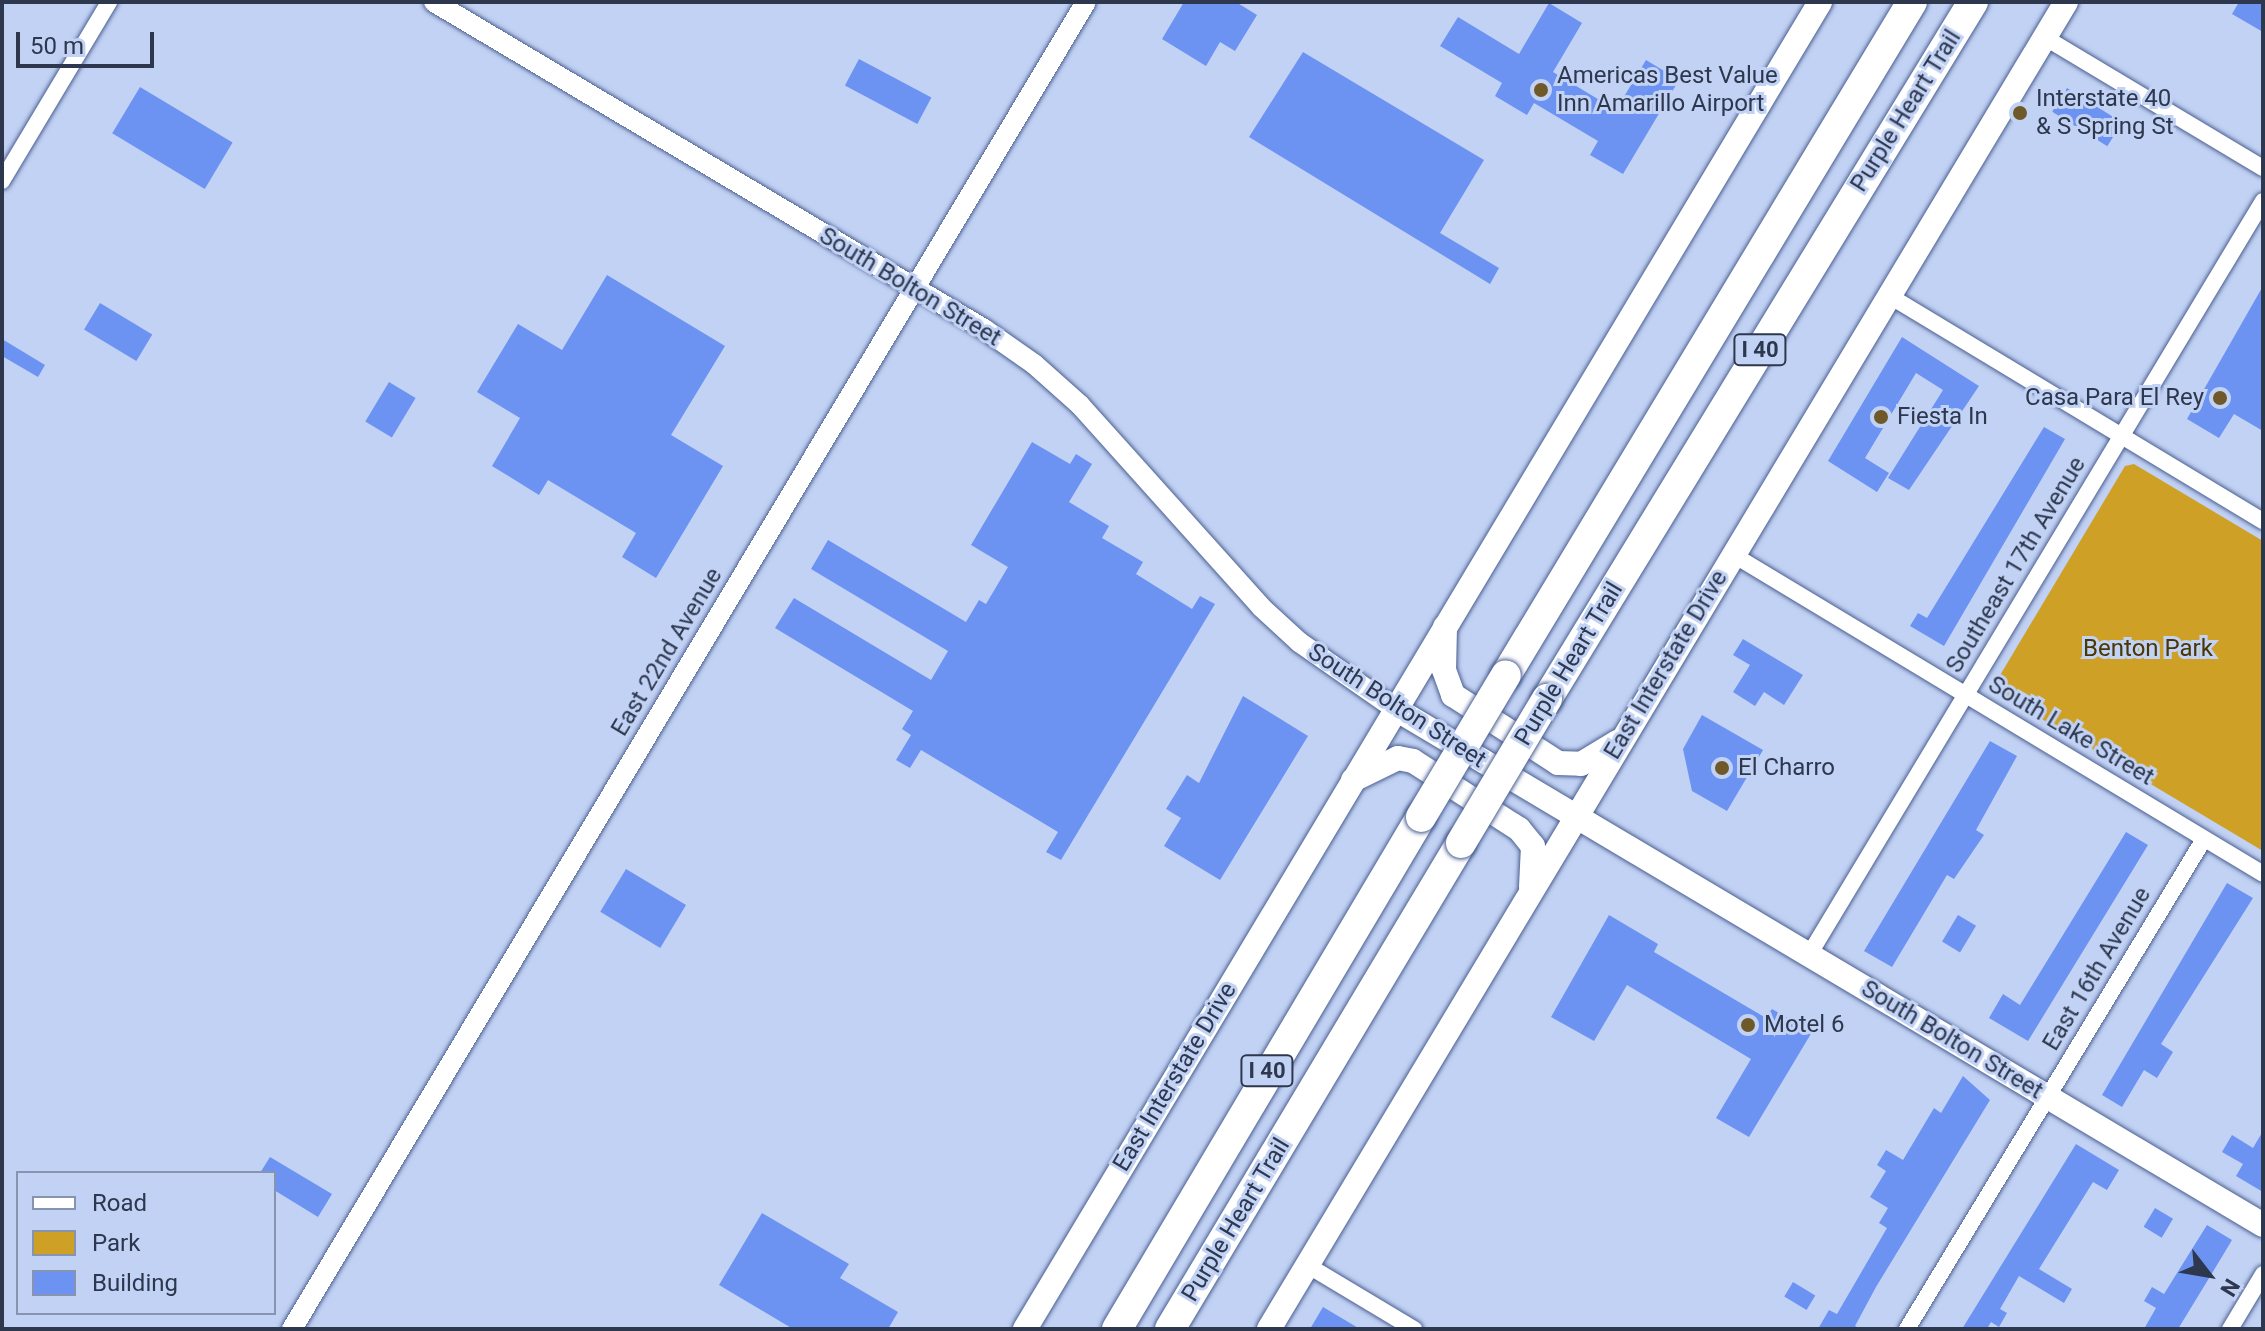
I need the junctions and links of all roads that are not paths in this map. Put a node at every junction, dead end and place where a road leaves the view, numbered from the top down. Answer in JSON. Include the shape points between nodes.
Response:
{"nodes":[{"id":1,"x":109,"y":2,"type":"edge"},
{"id":2,"x":434,"y":2,"type":"edge"},
{"id":3,"x":1086,"y":2,"type":"edge"},
{"id":4,"x":1820,"y":2,"type":"edge"},
{"id":5,"x":1912,"y":2,"type":"edge"},
{"id":6,"x":1976,"y":2,"type":"edge"},
{"id":7,"x":2066,"y":2,"type":"edge"},
{"id":8,"x":2044,"y":37,"type":"junction"},
{"id":9,"x":2263,"y":168,"type":"edge"},
{"id":10,"x":2,"y":181,"type":"edge"},
{"id":11,"x":2263,"y":201,"type":"edge"},
{"id":12,"x":914,"y":290,"type":"junction"},
{"id":13,"x":1888,"y":295,"type":"junction"},
{"id":14,"x":2122,"y":436,"type":"junction"},
{"id":15,"x":2263,"y":521,"type":"edge"},
{"id":16,"x":1732,"y":554,"type":"junction"},
{"id":17,"x":1445,"y":625,"type":"junction"},
{"id":18,"x":1965,"y":696,"type":"junction"},
{"id":19,"x":1394,"y":708,"type":"junction"},
{"id":20,"x":1622,"y":738,"type":"junction"},
{"id":21,"x":1351,"y":781,"type":"junction"},
{"id":22,"x":1575,"y":818,"type":"junction"},
{"id":23,"x":2204,"y":839,"type":"junction"},
{"id":24,"x":2263,"y":874,"type":"edge"},
{"id":25,"x":1531,"y":890,"type":"junction"},
{"id":26,"x":1809,"y":955,"type":"junction"},
{"id":27,"x":2047,"y":1097,"type":"junction"},
{"id":28,"x":2263,"y":1225,"type":"edge"},
{"id":29,"x":1307,"y":1265,"type":"junction"},
{"id":30,"x":2263,"y":1274,"type":"edge"},
{"id":31,"x":292,"y":1329,"type":"edge"},
{"id":32,"x":1025,"y":1329,"type":"edge"},
{"id":33,"x":1117,"y":1329,"type":"edge"},
{"id":34,"x":1170,"y":1329,"type":"edge"},
{"id":35,"x":1269,"y":1329,"type":"edge"},
{"id":36,"x":1414,"y":1329,"type":"edge"},
{"id":37,"x":1907,"y":1329,"type":"edge"},
{"id":38,"x":2230,"y":1329,"type":"edge"}],
"edges":[{"from":1,"to":10,"type":"street"},
{"from":2,"to":12,"type":"street","name":"South Bolton Street"},
{"from":3,"to":12,"type":"street","name":"East 22nd Avenue"},
{"from":4,"to":17,"type":"main road","name":"East Interstate Drive"},
{"from":5,"to":33,"type":"highway","name":"Purple Heart Trail","number":"I 40","bridge":true},
{"from":6,"to":34,"type":"highway","name":"Purple Heart Trail","number":"I 40","bridge":true,"via":[[1547,699]]},
{"from":7,"to":8,"type":"main road","name":"East Interstate Drive"},
{"from":8,"to":9,"type":"street"},
{"from":8,"to":13,"type":"main road","name":"East Interstate Drive"},
{"from":11,"to":14,"type":"street","name":"Southeast 17th Avenue"},
{"from":12,"to":19,"type":"street","name":"South Bolton Street","via":[[1034,364],[1080,405],[1261,607],[1310,651]]},
{"from":12,"to":31,"type":"street","name":"East 22nd Avenue"},
{"from":13,"to":14,"type":"street"},
{"from":13,"to":16,"type":"main road","name":"East Interstate Drive"},
{"from":14,"to":15,"type":"street"},
{"from":14,"to":18,"type":"street","name":"Southeast 17th Avenue"},
{"from":16,"to":18,"type":"street","name":"South Lake Street"},
{"from":16,"to":20,"type":"main road","name":"East Interstate Drive"},
{"from":17,"to":19,"type":"main road","name":"East Interstate Drive"},
{"from":17,"to":20,"type":"main road","via":[[1444,670],[1453,695],[1558,763],[1581,764]]},
{"from":18,"to":23,"type":"street","name":"South Lake Street"},
{"from":18,"to":26,"type":"street","name":"Southeast 17th Avenue"},
{"from":19,"to":21,"type":"main road","name":"East Interstate Drive"},
{"from":19,"to":22,"type":"main road","name":"South Bolton Street"},
{"from":20,"to":22,"type":"main road","name":"East Interstate Drive"},
{"from":21,"to":25,"type":"main road","via":[[1375,766],[1413,761],[1519,829],[1533,846]]},
{"from":21,"to":32,"type":"main road","name":"East Interstate Drive"},
{"from":22,"to":25,"type":"main road","name":"East Interstate Drive"},
{"from":22,"to":26,"type":"main road","name":"South Bolton Street"},
{"from":23,"to":24,"type":"street","name":"South Lake Street"},
{"from":23,"to":27,"type":"street","name":"East 16th Avenue"},
{"from":25,"to":29,"type":"main road","name":"East Interstate Drive"},
{"from":26,"to":27,"type":"main road","name":"South Bolton Street"},
{"from":27,"to":28,"type":"main road","name":"South Bolton Street"},
{"from":27,"to":37,"type":"street","name":"East 16th Avenue"},
{"from":29,"to":35,"type":"main road","name":"East Interstate Drive"},
{"from":29,"to":36,"type":"street"},
{"from":30,"to":38,"type":"street"}]}
